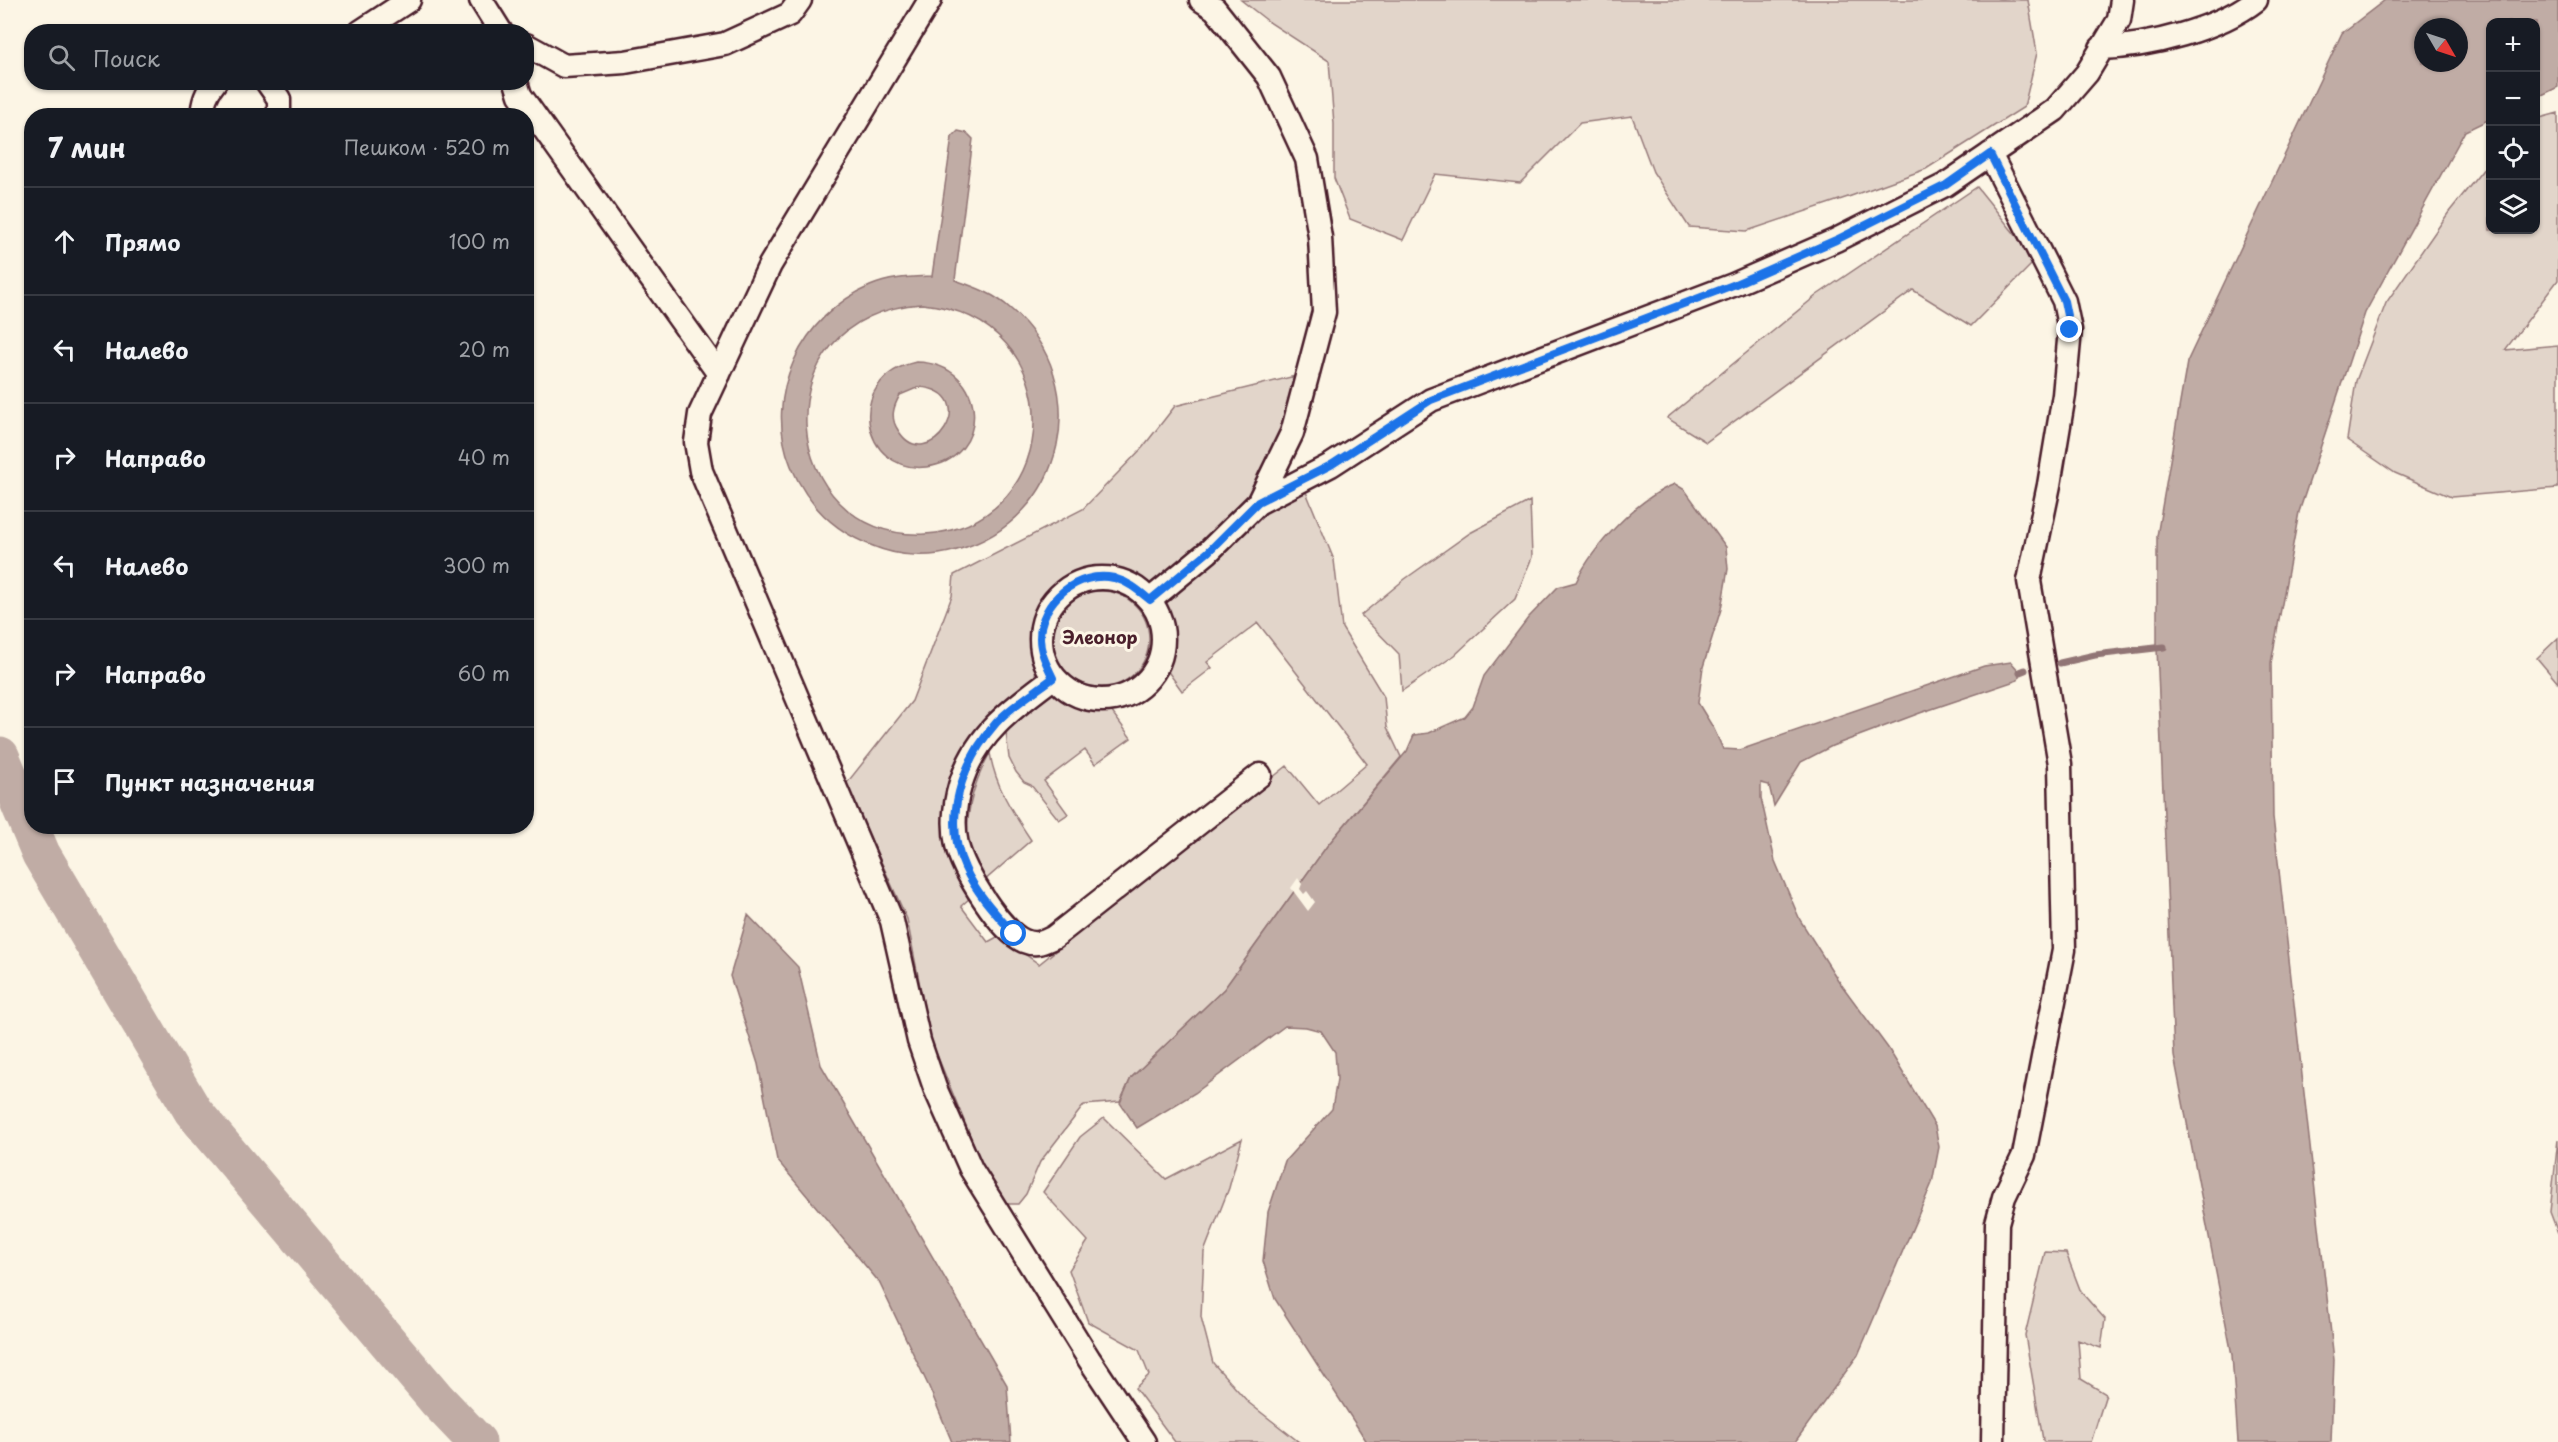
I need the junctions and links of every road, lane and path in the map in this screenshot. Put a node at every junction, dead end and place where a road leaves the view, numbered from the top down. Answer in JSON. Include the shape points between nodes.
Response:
{"nodes":[{"id":1,"x":409,"y":0,"type":"edge"},
{"id":2,"x":481,"y":0,"type":"edge"},
{"id":3,"x":800,"y":0,"type":"edge"},
{"id":4,"x":930,"y":0,"type":"edge"},
{"id":5,"x":1202,"y":0,"type":"edge"},
{"id":6,"x":2122,"y":0,"type":"edge"},
{"id":7,"x":2256,"y":0,"type":"edge"},
{"id":8,"x":372,"y":24,"type":"edge"},
{"id":9,"x":495,"y":24,"type":"edge"},
{"id":10,"x":2101,"y":48,"type":"junction"},
{"id":11,"x":534,"y":49,"type":"edge"},
{"id":12,"x":209,"y":90,"type":"edge"},
{"id":13,"x":275,"y":90,"type":"edge"},
{"id":14,"x":518,"y":90,"type":"edge"},
{"id":15,"x":203,"y":108,"type":"edge"},
{"id":16,"x":279,"y":108,"type":"edge"},
{"id":17,"x":529,"y":108,"type":"edge"},
{"id":18,"x":534,"y":115,"type":"edge"},
{"id":19,"x":1990,"y":154,"type":"junction"},
{"id":20,"x":719,"y":374,"type":"junction"},
{"id":21,"x":1258,"y":502,"type":"junction"},
{"id":22,"x":1150,"y":600,"type":"junction"},
{"id":23,"x":1053,"y":678,"type":"junction"},
{"id":24,"x":1260,"y":775,"type":"dead end"},
{"id":25,"x":1144,"y":1442,"type":"edge"},
{"id":26,"x":1993,"y":1442,"type":"edge"}],
"edges":[{"from":1,"to":8,"type":"street"},
{"from":2,"to":9,"type":"street"},
{"from":3,"to":11,"type":"street","via":[[790,14],[725,44],[625,62],[564,66]]},
{"from":4,"to":20,"type":"street","via":[[770,266]]},
{"from":5,"to":21,"type":"street","via":[[1215,9],[1269,77],[1307,159],[1320,237],[1324,312],[1292,433]]},
{"from":6,"to":10,"type":"street","via":[[2119,20]]},
{"from":7,"to":10,"type":"street","via":[[2210,26],[2126,48]]},
{"from":10,"to":19,"type":"street","via":[[2087,73],[2055,110]]},
{"from":12,"to":15,"type":"street"},
{"from":13,"to":16,"type":"street"},
{"from":14,"to":17,"type":"street"},
{"from":18,"to":20,"type":"street"},
{"from":19,"to":21,"type":"street","via":[[1946,185],[1743,281],[1431,400],[1331,465]]},
{"from":19,"to":26,"type":"street","via":[[2064,301],[2070,330],[2064,395],[2029,581],[2060,764],[2064,950],[2024,1155],[2004,1197],[1997,1223]]},
{"from":20,"to":25,"type":"street","via":[[700,414],[696,442],[701,471],[892,921],[919,1041],[935,1088],[971,1169]]},
{"from":21,"to":22,"type":"street","via":[[1208,552]]},
{"from":22,"to":23,"type":"street","via":[[1163,636],[1161,655],[1153,673],[1140,687],[1105,701],[1086,699]]},
{"from":22,"to":23,"type":"street","via":[[1134,586],[1113,578],[1092,578],[1072,585],[1055,598],[1044,617],[1040,638],[1043,659]]},
{"from":23,"to":24,"type":"street","via":[[997,721],[962,780],[956,806],[956,837],[964,867],[991,907],[1025,942],[1039,944],[1054,937]]}]}
